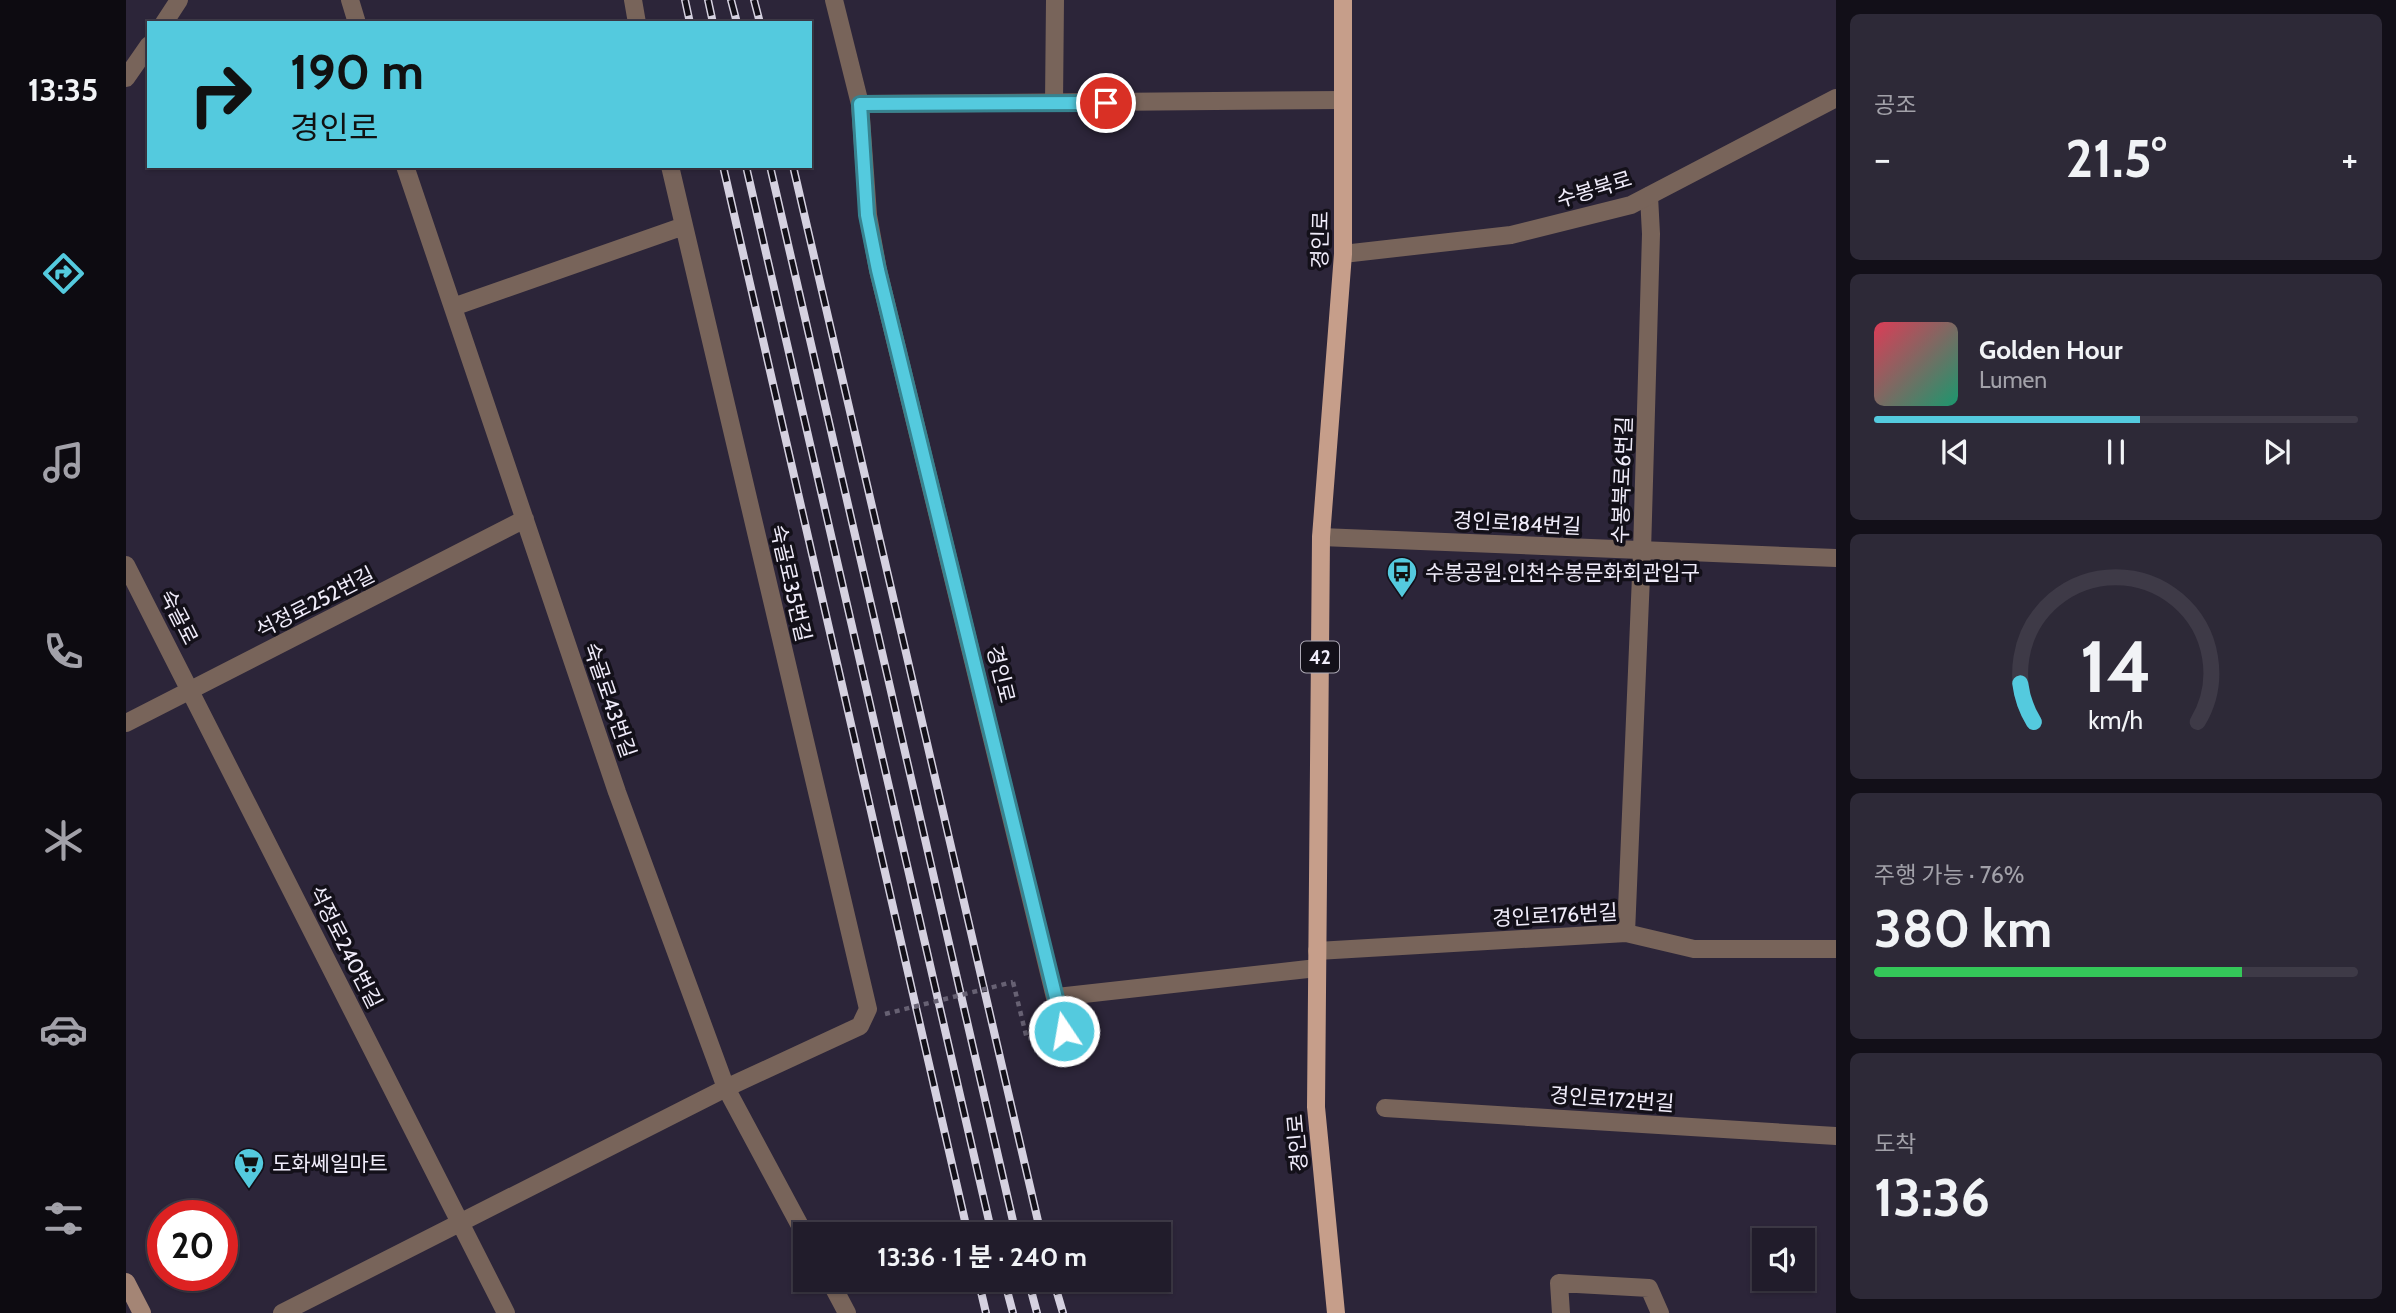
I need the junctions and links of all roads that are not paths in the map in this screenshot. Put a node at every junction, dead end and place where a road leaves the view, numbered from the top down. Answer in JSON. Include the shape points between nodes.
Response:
{"nodes":[{"id":1,"x":179,"y":0,"type":"edge"},
{"id":2,"x":350,"y":0,"type":"edge"},
{"id":3,"x":633,"y":0,"type":"edge"},
{"id":4,"x":834,"y":0,"type":"edge"},
{"id":5,"x":1055,"y":0,"type":"edge"},
{"id":6,"x":1343,"y":0,"type":"edge"},
{"id":7,"x":164,"y":21,"type":"edge"},
{"id":8,"x":356,"y":21,"type":"edge"},
{"id":9,"x":637,"y":21,"type":"edge"},
{"id":10,"x":147,"y":47,"type":"edge"},
{"id":11,"x":126,"y":78,"type":"edge"},
{"id":12,"x":1836,"y":98,"type":"edge"},
{"id":13,"x":1343,"y":100,"type":"junction"},
{"id":14,"x":1054,"y":103,"type":"junction"},
{"id":15,"x":860,"y":104,"type":"junction"},
{"id":16,"x":406,"y":168,"type":"edge"},
{"id":17,"x":670,"y":168,"type":"edge"},
{"id":18,"x":1649,"y":196,"type":"junction"},
{"id":19,"x":684,"y":226,"type":"junction"},
{"id":20,"x":1343,"y":254,"type":"junction"},
{"id":21,"x":453,"y":307,"type":"junction"},
{"id":22,"x":525,"y":519,"type":"junction"},
{"id":23,"x":1321,"y":537,"type":"junction"},
{"id":24,"x":1643,"y":552,"type":"junction"},
{"id":25,"x":1836,"y":558,"type":"edge"},
{"id":26,"x":126,"y":565,"type":"edge"},
{"id":27,"x":191,"y":691,"type":"junction"},
{"id":28,"x":126,"y":723,"type":"edge"},
{"id":29,"x":1626,"y":933,"type":"junction"},
{"id":30,"x":1836,"y":949,"type":"edge"},
{"id":31,"x":1317,"y":959,"type":"junction"},
{"id":32,"x":1057,"y":997,"type":"junction"},
{"id":33,"x":1067,"y":1047,"type":"dead end"},
{"id":34,"x":726,"y":1088,"type":"junction"},
{"id":35,"x":1385,"y":1108,"type":"dead end"},
{"id":36,"x":1836,"y":1136,"type":"edge"},
{"id":37,"x":798,"y":1222,"type":"edge"},
{"id":38,"x":460,"y":1223,"type":"junction"},
{"id":39,"x":126,"y":1282,"type":"edge"},
{"id":40,"x":836,"y":1292,"type":"edge"},
{"id":41,"x":142,"y":1313,"type":"edge"},
{"id":42,"x":282,"y":1313,"type":"edge"},
{"id":43,"x":506,"y":1313,"type":"edge"},
{"id":44,"x":847,"y":1313,"type":"edge"},
{"id":45,"x":1336,"y":1313,"type":"edge"},
{"id":46,"x":1560,"y":1313,"type":"edge"},
{"id":47,"x":1660,"y":1313,"type":"edge"}],
"edges":[{"from":1,"to":7,"type":"street"},
{"from":2,"to":8,"type":"street"},
{"from":3,"to":9,"type":"street"},
{"from":4,"to":15,"type":"street","name":"경인로"},
{"from":5,"to":14,"type":"street"},
{"from":6,"to":13,"type":"main road","name":"경인로","number":"42"},
{"from":10,"to":11,"type":"street"},
{"from":12,"to":18,"type":"street","name":"수봉북로"},
{"from":13,"to":14,"type":"street"},
{"from":13,"to":20,"type":"main road","name":"경인로","number":"42"},
{"from":14,"to":15,"type":"street"},
{"from":15,"to":32,"type":"street","name":"경인로","via":[[867,215],[878,270]]},
{"from":16,"to":21,"type":"street","name":"숙골로43번길"},
{"from":17,"to":19,"type":"street","name":"숙골로35번길"},
{"from":18,"to":20,"type":"street","name":"수봉북로","via":[[1631,205],[1511,235]]},
{"from":18,"to":24,"type":"street","name":"수봉북로6번길"},
{"from":19,"to":21,"type":"street"},
{"from":19,"to":34,"type":"street","name":"숙골로35번길","via":[[876,1012],[860,1026]]},
{"from":20,"to":23,"type":"main road","name":"경인로","number":"42"},
{"from":21,"to":22,"type":"street","name":"숙골로43번길"},
{"from":22,"to":27,"type":"street","name":"석정로252번길"},
{"from":22,"to":34,"type":"street","name":"숙골로43번길","via":[[617,792]]},
{"from":23,"to":24,"type":"street","name":"경인로184번길"},
{"from":23,"to":31,"type":"main road","name":"경인로","number":"42"},
{"from":24,"to":25,"type":"street","name":"경인로184번길"},
{"from":24,"to":29,"type":"street","name":"수봉북로6번길"},
{"from":26,"to":27,"type":"street","name":"숙골로"},
{"from":27,"to":28,"type":"street","name":"석정로252번길"},
{"from":27,"to":38,"type":"street","name":"석정로240번길"},
{"from":29,"to":30,"type":"street","name":"경인로176번길","via":[[1694,949]]},
{"from":29,"to":31,"type":"street","name":"경인로176번길"},
{"from":31,"to":32,"type":"street"},
{"from":31,"to":45,"type":"main road","name":"경인로","number":"42","via":[[1316,1107]]},
{"from":32,"to":33,"type":"street","name":"경인로"},
{"from":34,"to":37,"type":"street","name":"숙골로43번길"},
{"from":34,"to":38,"type":"street"},
{"from":35,"to":36,"type":"street","name":"경인로172번길"},
{"from":38,"to":42,"type":"street"},
{"from":38,"to":43,"type":"street","name":"석정로240번길"},
{"from":39,"to":41,"type":"main road"},
{"from":40,"to":44,"type":"street"},
{"from":46,"to":47,"type":"street","via":[[1559,1283],[1649,1288]]}]}
